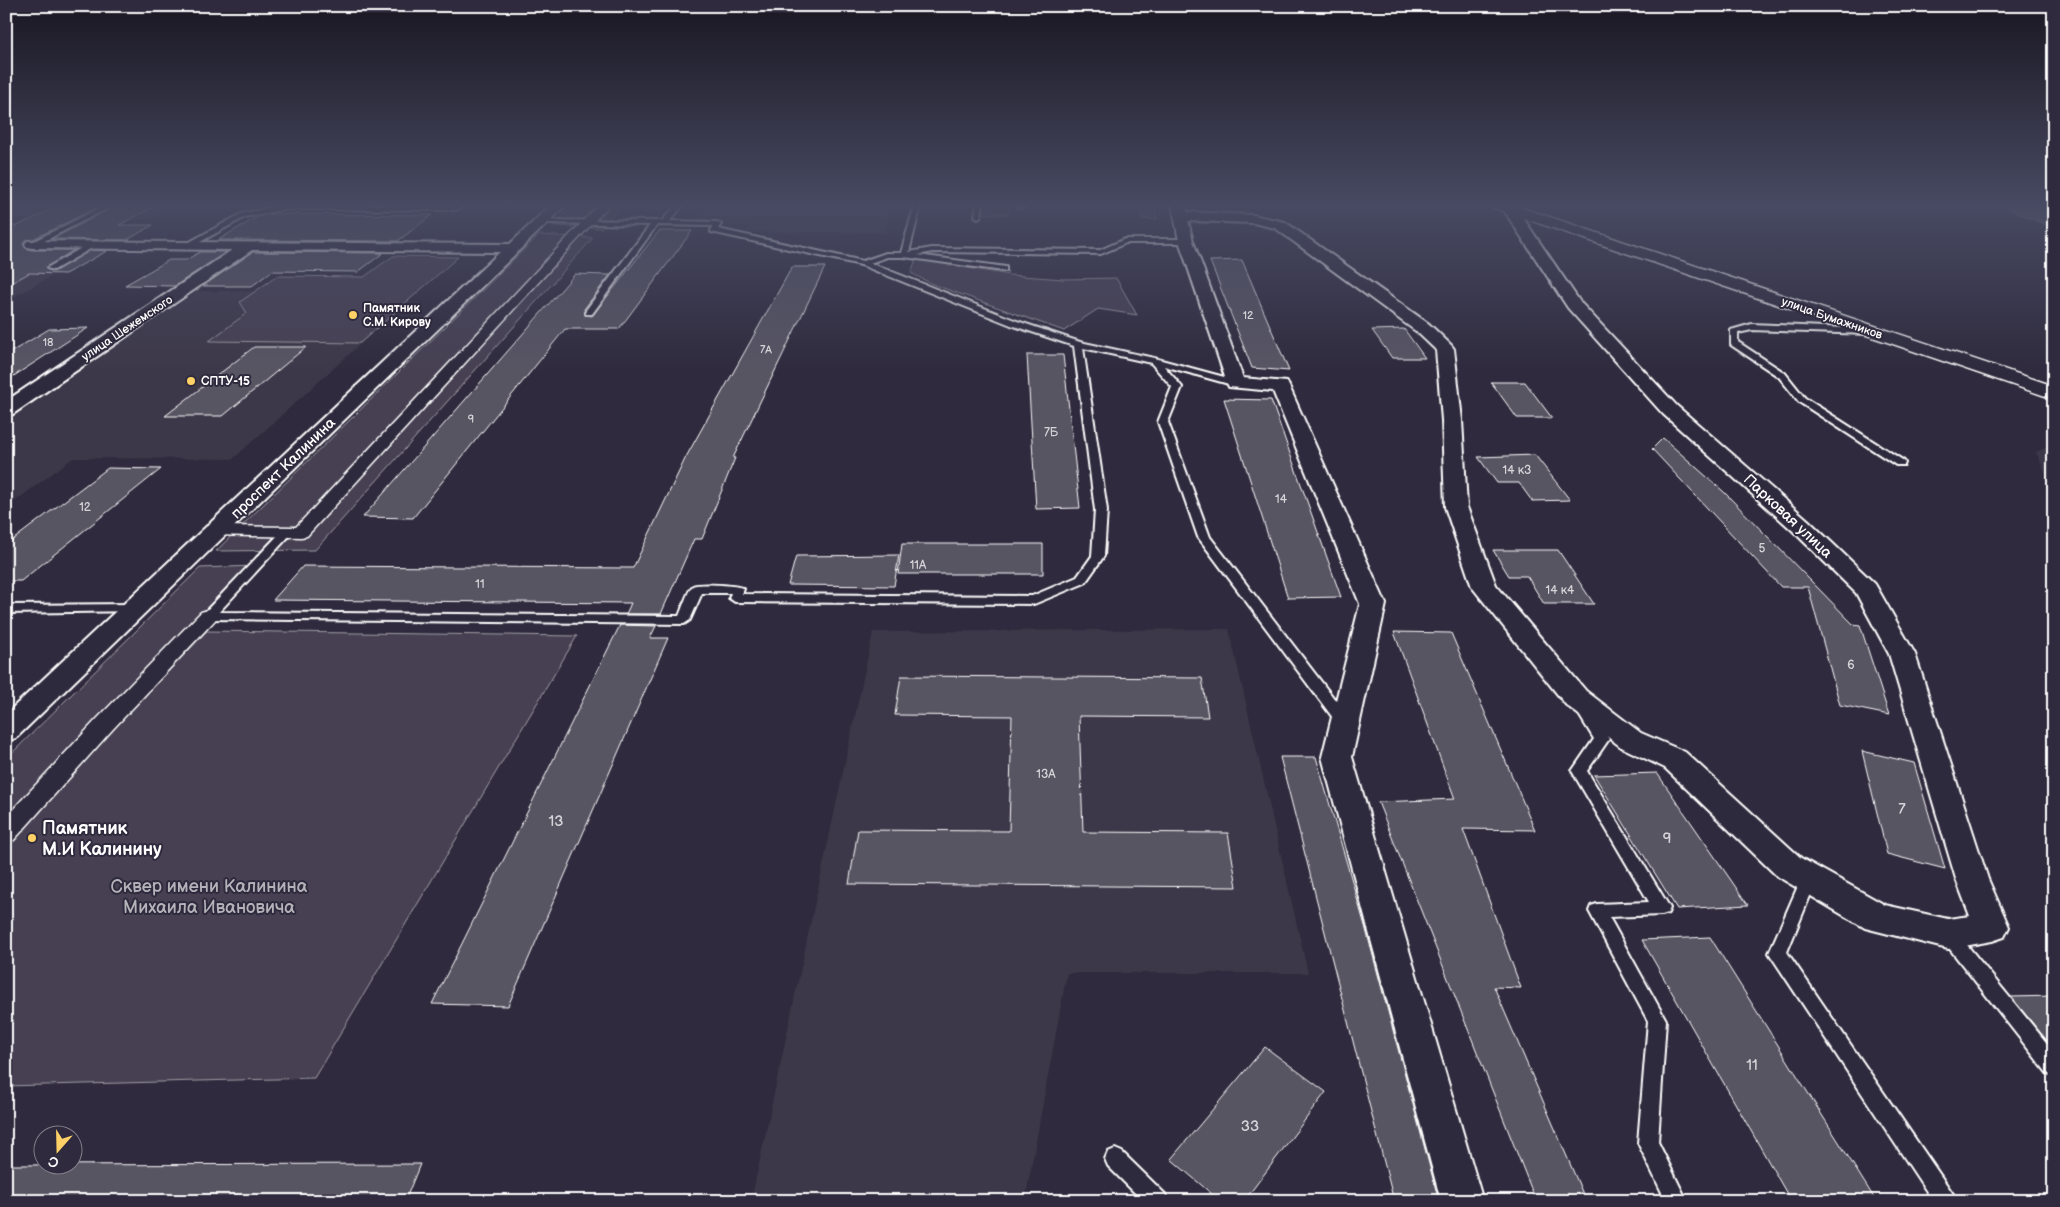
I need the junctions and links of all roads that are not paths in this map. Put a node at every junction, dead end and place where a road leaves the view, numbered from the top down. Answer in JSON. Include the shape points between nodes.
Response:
{"nodes":[{"id":1,"x":64,"y":260,"type":"edge"},
{"id":2,"x":227,"y":260,"type":"edge"},
{"id":3,"x":501,"y":260,"type":"edge"},
{"id":4,"x":553,"y":260,"type":"edge"},
{"id":5,"x":630,"y":260,"type":"edge"},
{"id":6,"x":851,"y":260,"type":"edge"},
{"id":7,"x":871,"y":260,"type":"edge"},
{"id":8,"x":946,"y":260,"type":"edge"},
{"id":9,"x":1195,"y":260,"type":"edge"},
{"id":10,"x":1332,"y":260,"type":"edge"},
{"id":11,"x":1542,"y":260,"type":"edge"},
{"id":12,"x":1663,"y":260,"type":"edge"},
{"id":13,"x":863,"y":263,"type":"junction"},
{"id":14,"x":51,"y":268,"type":"dead end"},
{"id":15,"x":1003,"y":269,"type":"dead end"},
{"id":16,"x":589,"y":312,"type":"dead end"},
{"id":17,"x":1871,"y":331,"type":"junction"},
{"id":18,"x":1078,"y":344,"type":"junction"},
{"id":19,"x":1154,"y":362,"type":"junction"},
{"id":20,"x":1236,"y":384,"type":"junction"},
{"id":21,"x":2054,"y":393,"type":"edge"},
{"id":22,"x":6,"y":410,"type":"edge"},
{"id":23,"x":1900,"y":463,"type":"dead end"},
{"id":24,"x":216,"y":531,"type":"junction"},
{"id":25,"x":287,"y":532,"type":"junction"},
{"id":26,"x":136,"y":608,"type":"junction"},
{"id":27,"x":6,"y":609,"type":"edge"},
{"id":28,"x":208,"y":616,"type":"junction"},
{"id":29,"x":1576,"y":698,"type":"junction"},
{"id":30,"x":1345,"y":723,"type":"junction"},
{"id":31,"x":6,"y":731,"type":"edge"},
{"id":32,"x":6,"y":833,"type":"edge"},
{"id":33,"x":1810,"y":879,"type":"junction"},
{"id":34,"x":1948,"y":934,"type":"junction"},
{"id":35,"x":2054,"y":1068,"type":"edge"},
{"id":36,"x":1115,"y":1159,"type":"dead end"},
{"id":37,"x":1158,"y":1201,"type":"edge"},
{"id":38,"x":1462,"y":1201,"type":"edge"},
{"id":39,"x":1677,"y":1201,"type":"edge"},
{"id":40,"x":1946,"y":1201,"type":"edge"}],
"edges":[{"from":1,"to":14,"type":"lane"},
{"from":2,"to":22,"type":"street","name":"улица Шежемского"},
{"from":3,"to":24,"type":"street","name":"проспект Калинина"},
{"from":4,"to":25,"type":"street","via":[[301,532]]},
{"from":5,"to":16,"type":"lane"},
{"from":6,"to":13,"type":"lane"},
{"from":7,"to":13,"type":"lane"},
{"from":8,"to":15,"type":"lane"},
{"from":9,"to":20,"type":"street"},
{"from":10,"to":29,"type":"street","via":[[1423,328],[1445,349],[1456,506],[1484,587]]},
{"from":11,"to":34,"type":"street","name":"Парковая улица","via":[[1574,305],[1670,410],[1800,525],[1866,590],[1902,654],[1972,879],[1992,927]]},
{"from":12,"to":17,"type":"street","name":"улица Бумажников"},
{"from":13,"to":18,"type":"lane","via":[[1014,323]]},
{"from":17,"to":21,"type":"street","name":"улица Бумажников"},
{"from":17,"to":23,"type":"lane","via":[[1752,326],[1734,332],[1734,343],[1782,376],[1802,400]]},
{"from":18,"to":19,"type":"lane"},
{"from":18,"to":28,"type":"lane","via":[[1101,510],[1098,556],[1081,580],[1034,600],[736,598],[738,589],[696,589],[684,620]]},
{"from":19,"to":20,"type":"lane"},
{"from":19,"to":30,"type":"lane","via":[[1177,387],[1163,422],[1204,537]]},
{"from":20,"to":30,"type":"street","via":[[1280,386],[1373,604]]},
{"from":24,"to":25,"type":"street"},
{"from":24,"to":26,"type":"street","name":"проспект Калинина"},
{"from":25,"to":28,"type":"lane"},
{"from":26,"to":27,"type":"lane"},
{"from":26,"to":31,"type":"street","name":"проспект Калинина"},
{"from":28,"to":32,"type":"street"},
{"from":29,"to":33,"type":"street","via":[[1631,740],[1675,760],[1789,867]]},
{"from":29,"to":39,"type":"lane","via":[[1602,739],[1579,771],[1662,908],[1597,910],[1657,1020],[1648,1143]]},
{"from":30,"to":38,"type":"street","via":[[1337,757]]},
{"from":33,"to":34,"type":"street","via":[[1877,918]]},
{"from":33,"to":40,"type":"lane","via":[[1778,953]]},
{"from":34,"to":35,"type":"lane"},
{"from":36,"to":37,"type":"lane"}]}
